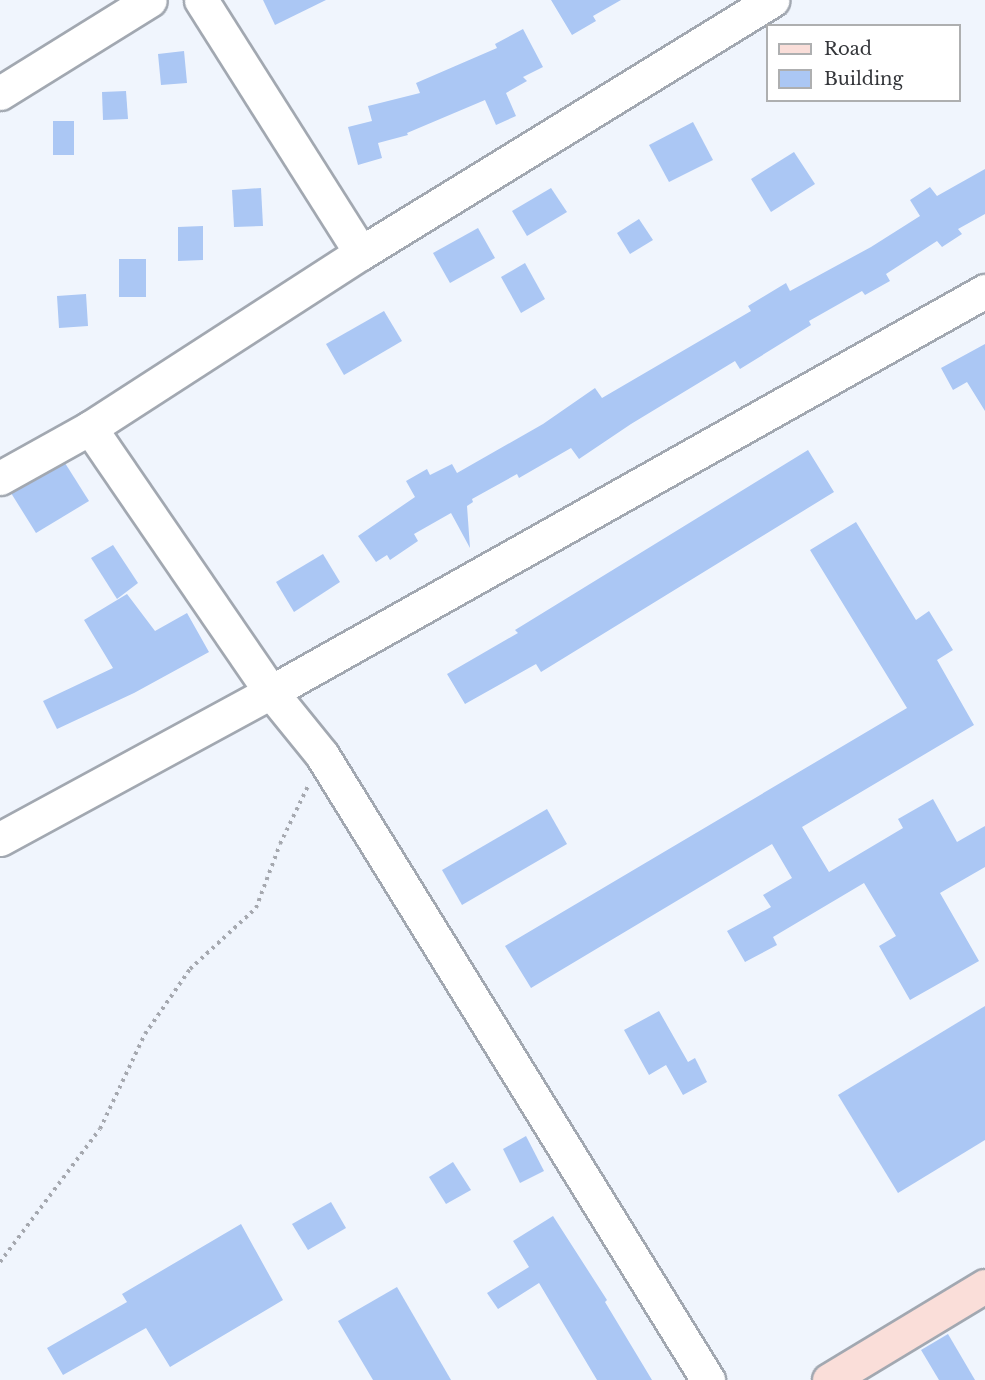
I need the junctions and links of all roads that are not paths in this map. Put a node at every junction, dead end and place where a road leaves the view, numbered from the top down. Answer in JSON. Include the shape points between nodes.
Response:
{"nodes":[{"id":1,"x":150,"y":0,"type":"edge"},
{"id":2,"x":201,"y":0,"type":"edge"},
{"id":3,"x":772,"y":0,"type":"edge"},
{"id":4,"x":0,"y":93,"type":"edge"},
{"id":5,"x":361,"y":253,"type":"junction"},
{"id":6,"x":985,"y":291,"type":"edge"},
{"id":7,"x":90,"y":428,"type":"junction"},
{"id":8,"x":0,"y":478,"type":"edge"},
{"id":9,"x":271,"y":692,"type":"junction"},
{"id":10,"x":0,"y":839,"type":"edge"},
{"id":11,"x":985,"y":1286,"type":"edge"},
{"id":12,"x":708,"y":1380,"type":"edge"},
{"id":13,"x":829,"y":1380,"type":"edge"}],
"edges":[{"from":1,"to":4,"type":"street"},
{"from":2,"to":5,"type":"street"},
{"from":3,"to":5,"type":"street"},
{"from":5,"to":7,"type":"street"},
{"from":6,"to":9,"type":"street"},
{"from":7,"to":8,"type":"street"},
{"from":7,"to":9,"type":"street"},
{"from":9,"to":10,"type":"street"},
{"from":9,"to":12,"type":"street","via":[[322,755]]},
{"from":11,"to":13,"type":"main road"}]}
